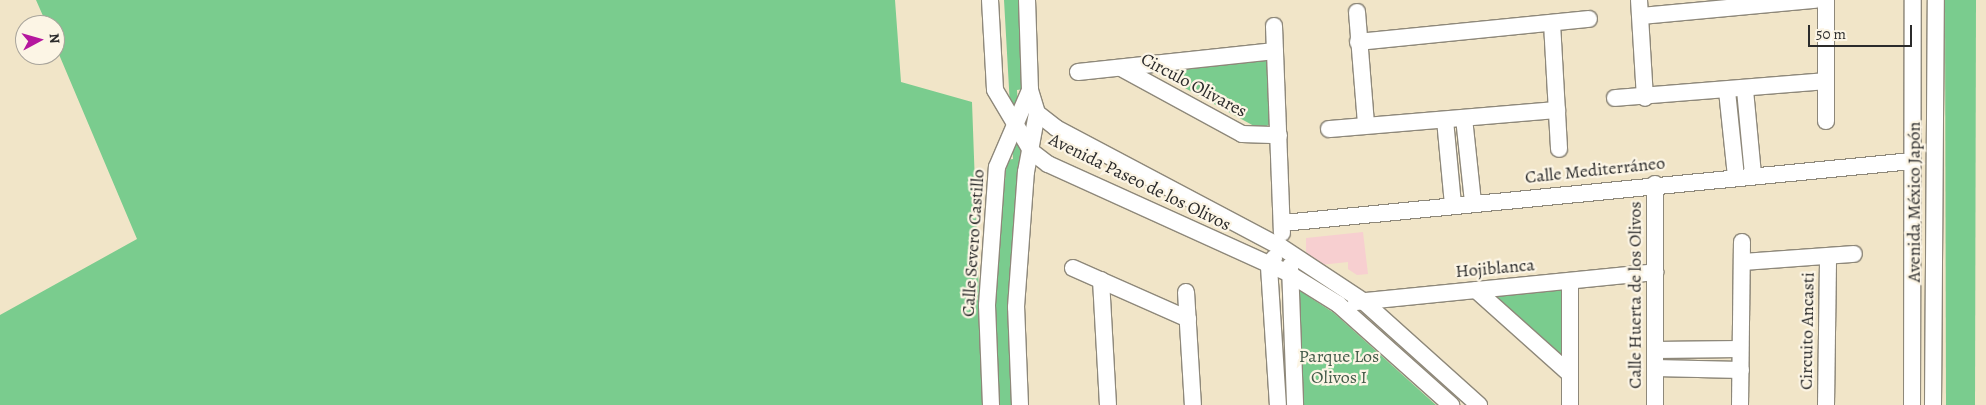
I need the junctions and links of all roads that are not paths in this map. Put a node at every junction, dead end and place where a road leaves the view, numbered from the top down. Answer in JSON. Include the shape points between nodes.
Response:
{"nodes":[{"id":1,"x":990,"y":0,"type":"edge"},
{"id":2,"x":1027,"y":0,"type":"edge"},
{"id":3,"x":1815,"y":0,"type":"edge"},
{"id":4,"x":1826,"y":0,"type":"edge"},
{"id":5,"x":1913,"y":0,"type":"edge"},
{"id":6,"x":1936,"y":0,"type":"edge"},
{"id":7,"x":1640,"y":8,"type":"edge"},
{"id":8,"x":1357,"y":12,"type":"dead end"},
{"id":9,"x":1589,"y":19,"type":"dead end"},
{"id":10,"x":1552,"y":23,"type":"junction"},
{"id":11,"x":1274,"y":26,"type":"dead end"},
{"id":12,"x":1358,"y":42,"type":"junction"},
{"id":13,"x":1275,"y":51,"type":"junction"},
{"id":14,"x":1121,"y":68,"type":"junction"},
{"id":15,"x":1078,"y":72,"type":"dead end"},
{"id":16,"x":1826,"y":81,"type":"junction"},
{"id":17,"x":1030,"y":90,"type":"junction"},
{"id":18,"x":1745,"y":90,"type":"junction"},
{"id":19,"x":1727,"y":91,"type":"junction"},
{"id":20,"x":1616,"y":98,"type":"dead end"},
{"id":21,"x":1645,"y":98,"type":"junction"},
{"id":22,"x":1557,"y":110,"type":"junction"},
{"id":23,"x":1037,"y":113,"type":"junction"},
{"id":24,"x":1464,"y":118,"type":"junction"},
{"id":25,"x":1445,"y":120,"type":"junction"},
{"id":26,"x":1826,"y":122,"type":"dead end"},
{"id":27,"x":1366,"y":125,"type":"junction"},
{"id":28,"x":1013,"y":126,"type":"junction"},
{"id":29,"x":1329,"y":129,"type":"dead end"},
{"id":30,"x":1280,"y":135,"type":"junction"},
{"id":31,"x":1559,"y":149,"type":"dead end"},
{"id":32,"x":1032,"y":152,"type":"junction"},
{"id":33,"x":1912,"y":161,"type":"junction"},
{"id":34,"x":1753,"y":175,"type":"junction"},
{"id":35,"x":1736,"y":177,"type":"junction"},
{"id":36,"x":1655,"y":184,"type":"junction"},
{"id":37,"x":1473,"y":202,"type":"junction"},
{"id":38,"x":1453,"y":204,"type":"junction"},
{"id":39,"x":1287,"y":222,"type":"junction"},
{"id":40,"x":1742,"y":242,"type":"dead end"},
{"id":41,"x":1287,"y":250,"type":"junction"},
{"id":42,"x":1854,"y":254,"type":"dead end"},
{"id":43,"x":1828,"y":258,"type":"junction"},
{"id":44,"x":1744,"y":262,"type":"junction"},
{"id":45,"x":1269,"y":267,"type":"junction"},
{"id":46,"x":1073,"y":268,"type":"dead end"},
{"id":47,"x":1655,"y":272,"type":"junction"},
{"id":48,"x":1288,"y":273,"type":"junction"},
{"id":49,"x":1101,"y":280,"type":"junction"},
{"id":50,"x":1570,"y":282,"type":"junction"},
{"id":51,"x":1476,"y":290,"type":"junction"},
{"id":52,"x":1186,"y":292,"type":"dead end"},
{"id":53,"x":1363,"y":301,"type":"junction"},
{"id":54,"x":1338,"y":304,"type":"junction"},
{"id":55,"x":1188,"y":319,"type":"junction"},
{"id":56,"x":1740,"y":349,"type":"junction"},
{"id":57,"x":1655,"y":350,"type":"junction"},
{"id":58,"x":1655,"y":368,"type":"junction"},
{"id":59,"x":1741,"y":370,"type":"junction"},
{"id":60,"x":1570,"y":374,"type":"junction"},
{"id":61,"x":992,"y":405,"type":"edge"},
{"id":62,"x":1020,"y":405,"type":"edge"},
{"id":63,"x":1108,"y":405,"type":"edge"},
{"id":64,"x":1193,"y":405,"type":"edge"},
{"id":65,"x":1278,"y":405,"type":"edge"},
{"id":66,"x":1295,"y":405,"type":"edge"},
{"id":67,"x":1451,"y":405,"type":"edge"},
{"id":68,"x":1479,"y":405,"type":"edge"},
{"id":69,"x":1570,"y":405,"type":"edge"},
{"id":70,"x":1655,"y":405,"type":"edge"},
{"id":71,"x":1740,"y":405,"type":"edge"},
{"id":72,"x":1826,"y":405,"type":"edge"},
{"id":73,"x":1912,"y":405,"type":"edge"},
{"id":74,"x":1933,"y":405,"type":"edge"}],
"edges":[{"from":1,"to":28,"type":"street","name":"Avenida Paseo de los Olivos","via":[[995,90]]},
{"from":2,"to":17,"type":"street","name":"Calle Severo Castillo"},
{"from":3,"to":7,"type":"street"},
{"from":4,"to":16,"type":"street"},
{"from":5,"to":33,"type":"street","name":"Avenida México Japón"},
{"from":6,"to":74,"type":"street","name":"Avenida México Japón"},
{"from":7,"to":21,"type":"street"},
{"from":8,"to":12,"type":"street"},
{"from":9,"to":10,"type":"street"},
{"from":10,"to":12,"type":"street"},
{"from":10,"to":22,"type":"street"},
{"from":11,"to":13,"type":"street"},
{"from":12,"to":27,"type":"street"},
{"from":13,"to":14,"type":"street","name":"Circulo Olivares"},
{"from":13,"to":30,"type":"street"},
{"from":14,"to":15,"type":"street","name":"Circulo Olivares"},
{"from":14,"to":30,"type":"street","name":"Circulo Olivares","via":[[1242,134]]},
{"from":16,"to":18,"type":"street"},
{"from":16,"to":26,"type":"street"},
{"from":17,"to":23,"type":"street","name":"Calle Severo Castillo"},
{"from":17,"to":28,"type":"street","name":"Calle Severo Castillo"},
{"from":18,"to":19,"type":"street"},
{"from":18,"to":34,"type":"street"},
{"from":19,"to":21,"type":"street"},
{"from":19,"to":35,"type":"street"},
{"from":20,"to":21,"type":"street"},
{"from":22,"to":24,"type":"street"},
{"from":22,"to":31,"type":"street"},
{"from":23,"to":32,"type":"street","name":"Calle Severo Castillo"},
{"from":23,"to":41,"type":"street","name":"Avenida Paseo de los Olivos","via":[[1056,128]]},
{"from":24,"to":25,"type":"street"},
{"from":24,"to":37,"type":"street"},
{"from":25,"to":27,"type":"street"},
{"from":25,"to":38,"type":"street"},
{"from":27,"to":29,"type":"street"},
{"from":28,"to":32,"type":"street","name":"Avenida Paseo de los Olivos"},
{"from":28,"to":61,"type":"street","name":"Calle Severo Castillo","via":[[997,167],[987,305]]},
{"from":30,"to":39,"type":"street","via":[[1282,193]]},
{"from":32,"to":45,"type":"street","name":"Avenida Paseo de los Olivos","via":[[1048,164]]},
{"from":32,"to":62,"type":"street","name":"Calle Severo Castillo","via":[[1026,172],[1016,307]]},
{"from":33,"to":34,"type":"street","name":"Calle Mediterráneo"},
{"from":33,"to":73,"type":"street","name":"Avenida México Japón"},
{"from":34,"to":35,"type":"street","name":"Calle Mediterráneo"},
{"from":35,"to":36,"type":"street","name":"Calle Mediterráneo"},
{"from":36,"to":37,"type":"street","name":"Calle Mediterráneo"},
{"from":36,"to":47,"type":"street","name":"Calle Huerta de los Olivos"},
{"from":37,"to":38,"type":"street","name":"Calle Mediterráneo"},
{"from":38,"to":39,"type":"street","name":"Calle Mediterráneo"},
{"from":39,"to":41,"type":"street"},
{"from":40,"to":44,"type":"street"},
{"from":41,"to":45,"type":"street"},
{"from":41,"to":48,"type":"street"},
{"from":41,"to":53,"type":"street","name":"Avenida Paseo de los Olivos"},
{"from":42,"to":43,"type":"street","name":"Circuito Ancasti"},
{"from":43,"to":44,"type":"street","name":"Circuito Ancasti"},
{"from":43,"to":72,"type":"street","name":"Circuito Ancasti"},
{"from":44,"to":56,"type":"street"},
{"from":45,"to":48,"type":"street","name":"Avenida Paseo de los Olivos"},
{"from":45,"to":65,"type":"street"},
{"from":46,"to":49,"type":"street"},
{"from":47,"to":50,"type":"street","name":"Hojiblanca"},
{"from":47,"to":57,"type":"street","name":"Calle Huerta de los Olivos"},
{"from":48,"to":54,"type":"street","name":"Avenida Paseo de los Olivos"},
{"from":48,"to":66,"type":"street"},
{"from":49,"to":55,"type":"street"},
{"from":49,"to":63,"type":"street"},
{"from":50,"to":51,"type":"street","name":"Hojiblanca"},
{"from":50,"to":60,"type":"street"},
{"from":51,"to":53,"type":"street","name":"Hojiblanca"},
{"from":51,"to":60,"type":"street"},
{"from":52,"to":55,"type":"street"},
{"from":53,"to":54,"type":"street","name":"Hojiblanca"},
{"from":53,"to":68,"type":"street","name":"Avenida Paseo de los Olivos"},
{"from":54,"to":67,"type":"street","name":"Avenida Paseo de los Olivos"},
{"from":55,"to":64,"type":"street"},
{"from":56,"to":57,"type":"street"},
{"from":56,"to":59,"type":"street"},
{"from":57,"to":58,"type":"street","name":"Calle Huerta de los Olivos"},
{"from":58,"to":59,"type":"street"},
{"from":58,"to":70,"type":"street","name":"Calle Huerta de los Olivos"},
{"from":59,"to":71,"type":"street"},
{"from":60,"to":69,"type":"street"}]}
